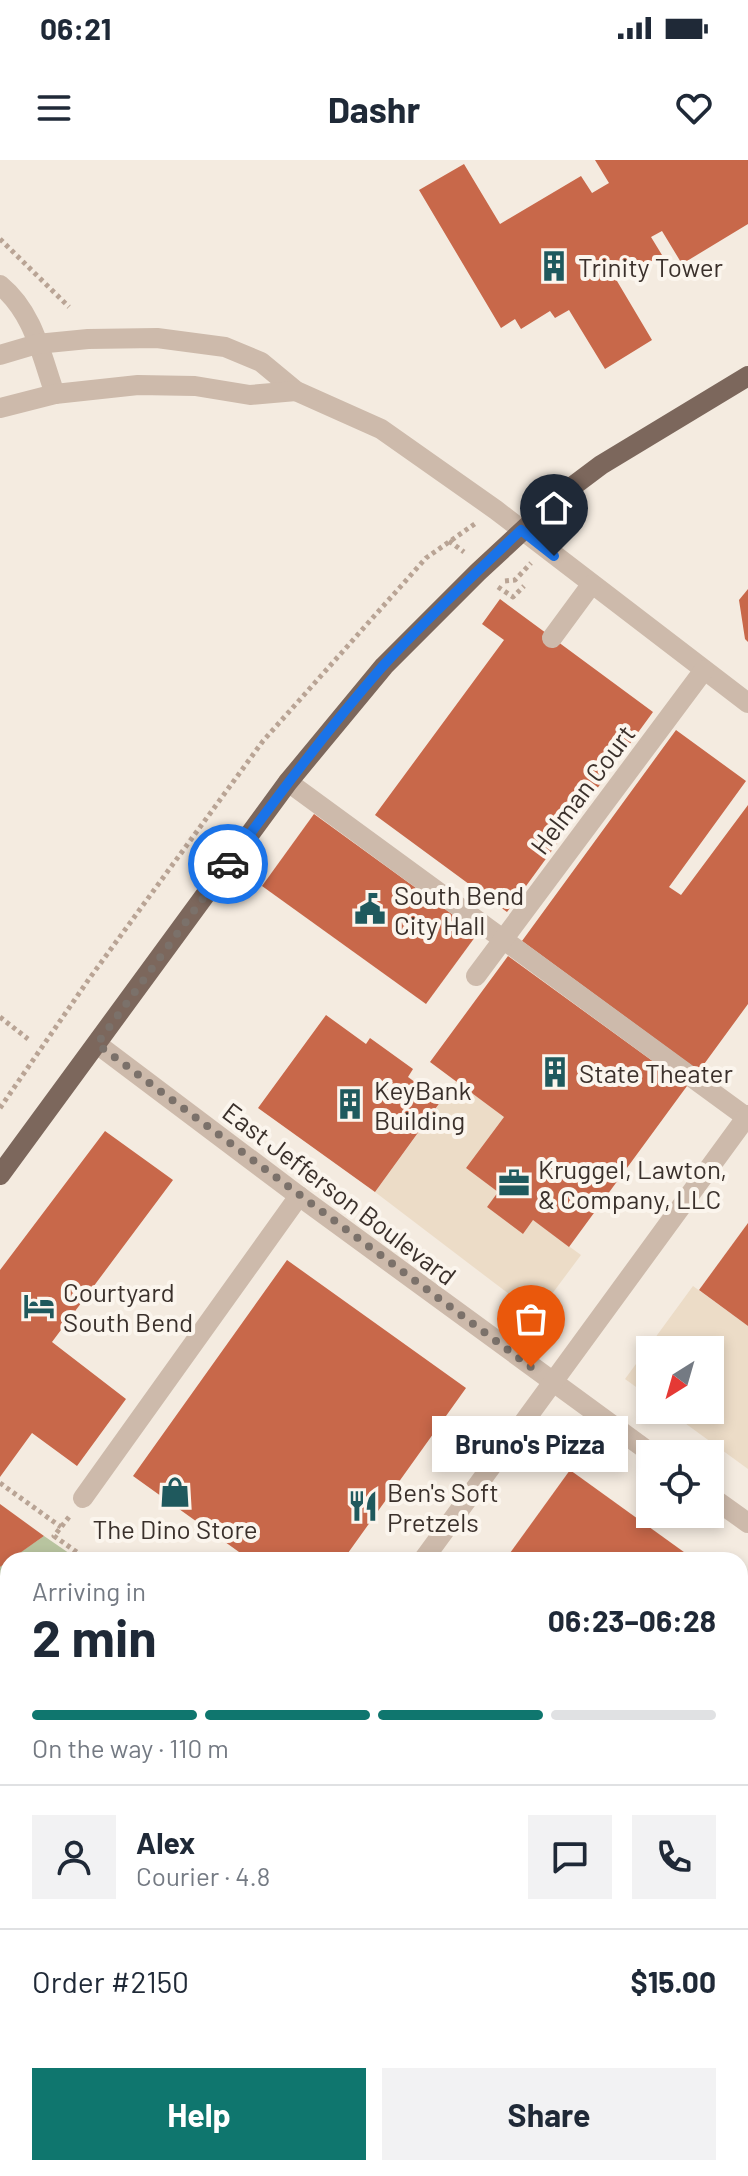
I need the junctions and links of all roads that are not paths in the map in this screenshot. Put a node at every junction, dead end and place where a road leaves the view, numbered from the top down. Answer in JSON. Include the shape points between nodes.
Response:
{"nodes":[{"id":1,"x":0,"y":285,"type":"edge"},
{"id":2,"x":37,"y":344,"type":"junction"},
{"id":3,"x":0,"y":355,"type":"edge"},
{"id":4,"x":748,"y":376,"type":"edge"},
{"id":5,"x":296,"y":391,"type":"junction"},
{"id":6,"x":55,"y":394,"type":"junction"},
{"id":7,"x":0,"y":408,"type":"edge"},
{"id":8,"x":521,"y":530,"type":"junction"},
{"id":9,"x":591,"y":585,"type":"junction"},
{"id":10,"x":552,"y":638,"type":"dead end"},
{"id":11,"x":704,"y":670,"type":"junction"},
{"id":12,"x":748,"y":703,"type":"edge"},
{"id":13,"x":288,"y":782,"type":"junction"},
{"id":14,"x":503,"y":940,"type":"junction"},
{"id":15,"x":476,"y":976,"type":"dead end"},
{"id":16,"x":97,"y":1044,"type":"junction"},
{"id":17,"x":747,"y":1116,"type":"edge"},
{"id":18,"x":0,"y":1175,"type":"edge"},
{"id":19,"x":299,"y":1196,"type":"junction"},
{"id":20,"x":553,"y":1383,"type":"junction"},
{"id":21,"x":636,"y":1443,"type":"edge"},
{"id":22,"x":79,"y":1504,"type":"road end"},
{"id":23,"x":724,"y":1506,"type":"edge"},
{"id":24,"x":748,"y":1523,"type":"edge"},
{"id":25,"x":429,"y":1552,"type":"edge"}],
"edges":[{"from":1,"to":2,"type":"street","via":[[27,315]]},
{"from":2,"to":3,"type":"street"},
{"from":2,"to":5,"type":"street","via":[[136,338],[225,347],[261,362]]},
{"from":2,"to":6,"type":"street"},
{"from":4,"to":8,"type":"main road","via":[[601,465]]},
{"from":5,"to":6,"type":"street","via":[[250,395],[195,386],[138,385]]},
{"from":5,"to":8,"type":"street","via":[[381,429]]},
{"from":6,"to":7,"type":"street"},
{"from":8,"to":9,"type":"street"},
{"from":8,"to":13,"type":"main road","via":[[384,666]]},
{"from":9,"to":10,"type":"street"},
{"from":9,"to":11,"type":"street"},
{"from":11,"to":12,"type":"street"},
{"from":11,"to":14,"type":"street","name":"Helman Court"},
{"from":13,"to":14,"type":"street"},
{"from":13,"to":16,"type":"main road"},
{"from":14,"to":15,"type":"street","name":"Helman Court"},
{"from":14,"to":17,"type":"street"},
{"from":16,"to":18,"type":"main road"},
{"from":16,"to":19,"type":"street","name":"East Jefferson Boulevard"},
{"from":17,"to":20,"type":"street"},
{"from":19,"to":20,"type":"street","name":"East Jefferson Boulevard"},
{"from":19,"to":22,"type":"street"},
{"from":20,"to":21,"type":"street","name":"East Jefferson Boulevard"},
{"from":20,"to":25,"type":"street"},
{"from":23,"to":24,"type":"street"}]}
